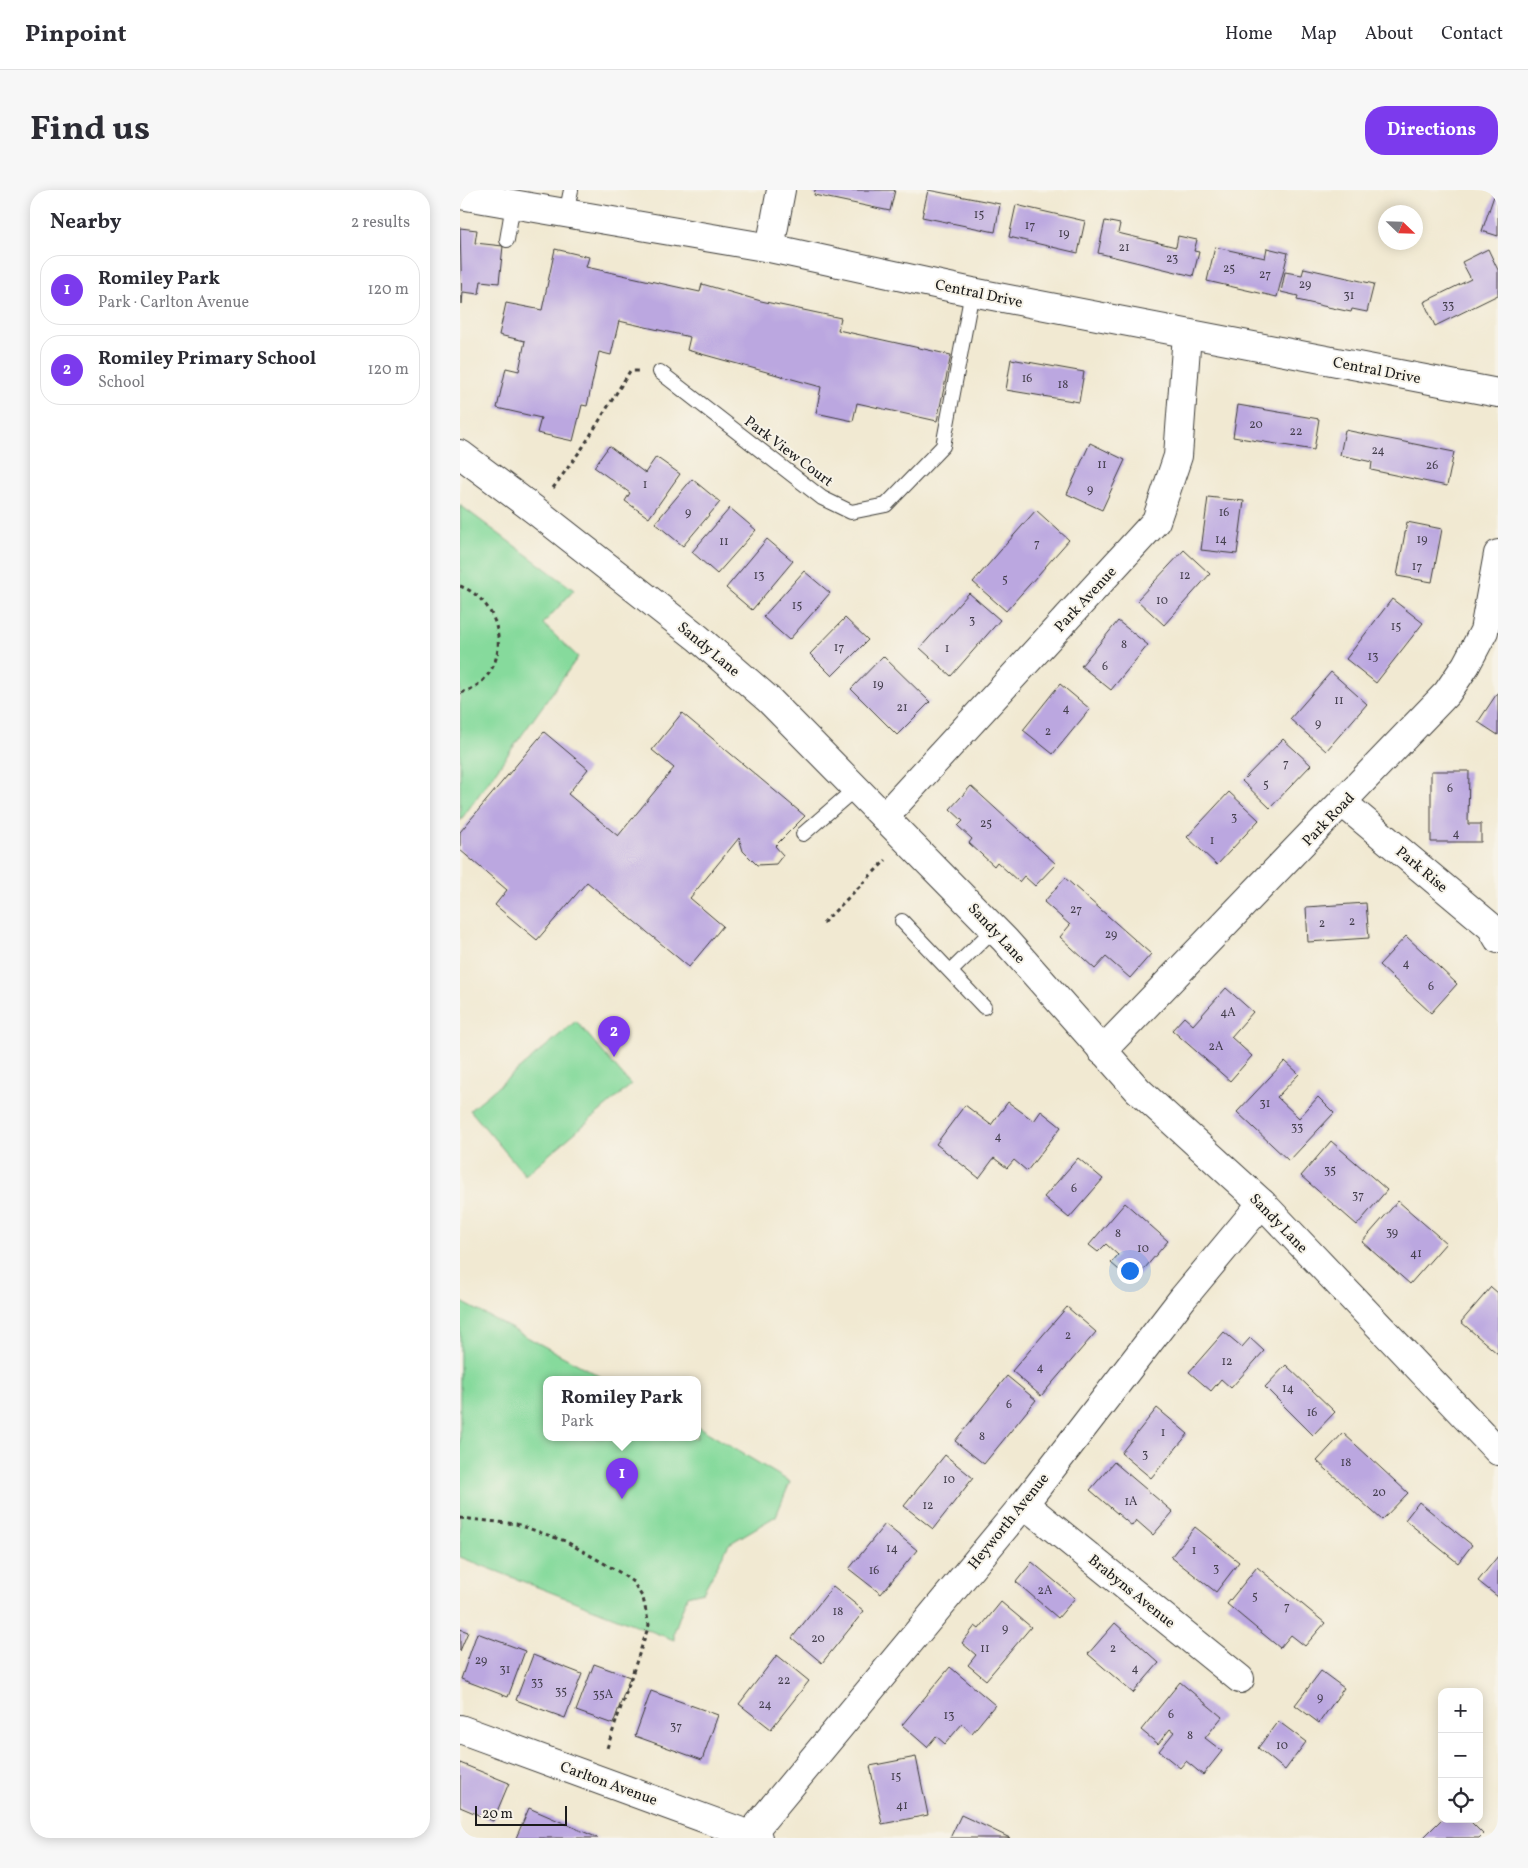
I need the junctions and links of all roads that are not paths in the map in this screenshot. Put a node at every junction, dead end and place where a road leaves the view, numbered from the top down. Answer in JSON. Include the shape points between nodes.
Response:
{"nodes":[{"id":1,"x":781,"y":190,"type":"edge"},
{"id":2,"x":460,"y":195,"type":"edge"},
{"id":3,"x":569,"y":202,"type":"edge"},
{"id":4,"x":513,"y":204,"type":"junction"},
{"id":5,"x":507,"y":240,"type":"dead end"},
{"id":6,"x":770,"y":248,"type":"junction"},
{"id":7,"x":972,"y":292,"type":"junction"},
{"id":8,"x":1187,"y":334,"type":"junction"},
{"id":9,"x":660,"y":372,"type":"road end"},
{"id":10,"x":1498,"y":394,"type":"edge"},
{"id":11,"x":460,"y":454,"type":"edge"},
{"id":12,"x":1498,"y":554,"type":"edge"},
{"id":13,"x":856,"y":788,"type":"junction"},
{"id":14,"x":1343,"y":803,"type":"junction"},
{"id":15,"x":884,"y":817,"type":"junction"},
{"id":16,"x":803,"y":834,"type":"dead end"},
{"id":17,"x":902,"y":920,"type":"dead end"},
{"id":18,"x":994,"y":929,"type":"junction"},
{"id":19,"x":1498,"y":939,"type":"edge"},
{"id":20,"x":951,"y":971,"type":"junction"},
{"id":21,"x":984,"y":1007,"type":"dead end"},
{"id":22,"x":1102,"y":1051,"type":"junction"},
{"id":23,"x":1262,"y":1203,"type":"junction"},
{"id":24,"x":1497,"y":1447,"type":"edge"},
{"id":25,"x":1024,"y":1504,"type":"junction"},
{"id":26,"x":1240,"y":1679,"type":"dead end"},
{"id":27,"x":460,"y":1729,"type":"edge"},
{"id":28,"x":754,"y":1836,"type":"edge"}],
"edges":[{"from":1,"to":6,"type":"street"},
{"from":2,"to":4,"type":"street","name":"Central Drive"},
{"from":3,"to":4,"type":"street","name":"Central Drive"},
{"from":3,"to":6,"type":"street","name":"Central Drive"},
{"from":4,"to":5,"type":"lane"},
{"from":6,"to":7,"type":"street","name":"Central Drive"},
{"from":7,"to":8,"type":"street","name":"Central Drive"},
{"from":7,"to":9,"type":"lane","name":"Park View Court","via":[[943,446],[886,505],[851,512],[822,498]]},
{"from":8,"to":10,"type":"street","name":"Central Drive"},
{"from":8,"to":15,"type":"street","name":"Park Avenue","via":[[1178,456],[1156,521]]},
{"from":11,"to":13,"type":"street","name":"Sandy Lane","via":[[698,638],[748,682]]},
{"from":12,"to":14,"type":"street","name":"Park Road","via":[[1484,631],[1466,665],[1447,693]]},
{"from":13,"to":15,"type":"street","name":"Sandy Lane"},
{"from":13,"to":16,"type":"lane"},
{"from":14,"to":19,"type":"street","name":"Park Rise","via":[[1490,927]]},
{"from":14,"to":22,"type":"street","name":"Park Road"},
{"from":15,"to":18,"type":"street","name":"Sandy Lane"},
{"from":17,"to":20,"type":"lane"},
{"from":18,"to":20,"type":"lane"},
{"from":18,"to":22,"type":"street","name":"Sandy Lane"},
{"from":20,"to":21,"type":"lane"},
{"from":22,"to":23,"type":"street","name":"Sandy Lane","via":[[1138,1090]]},
{"from":23,"to":24,"type":"street","name":"Sandy Lane"},
{"from":23,"to":25,"type":"street","name":"Heyworth Avenue","via":[[1182,1298]]},
{"from":25,"to":26,"type":"street","name":"Brabyns Avenue"},
{"from":25,"to":28,"type":"street","name":"Heyworth Avenue"},
{"from":27,"to":28,"type":"street","name":"Carlton Avenue"}]}
